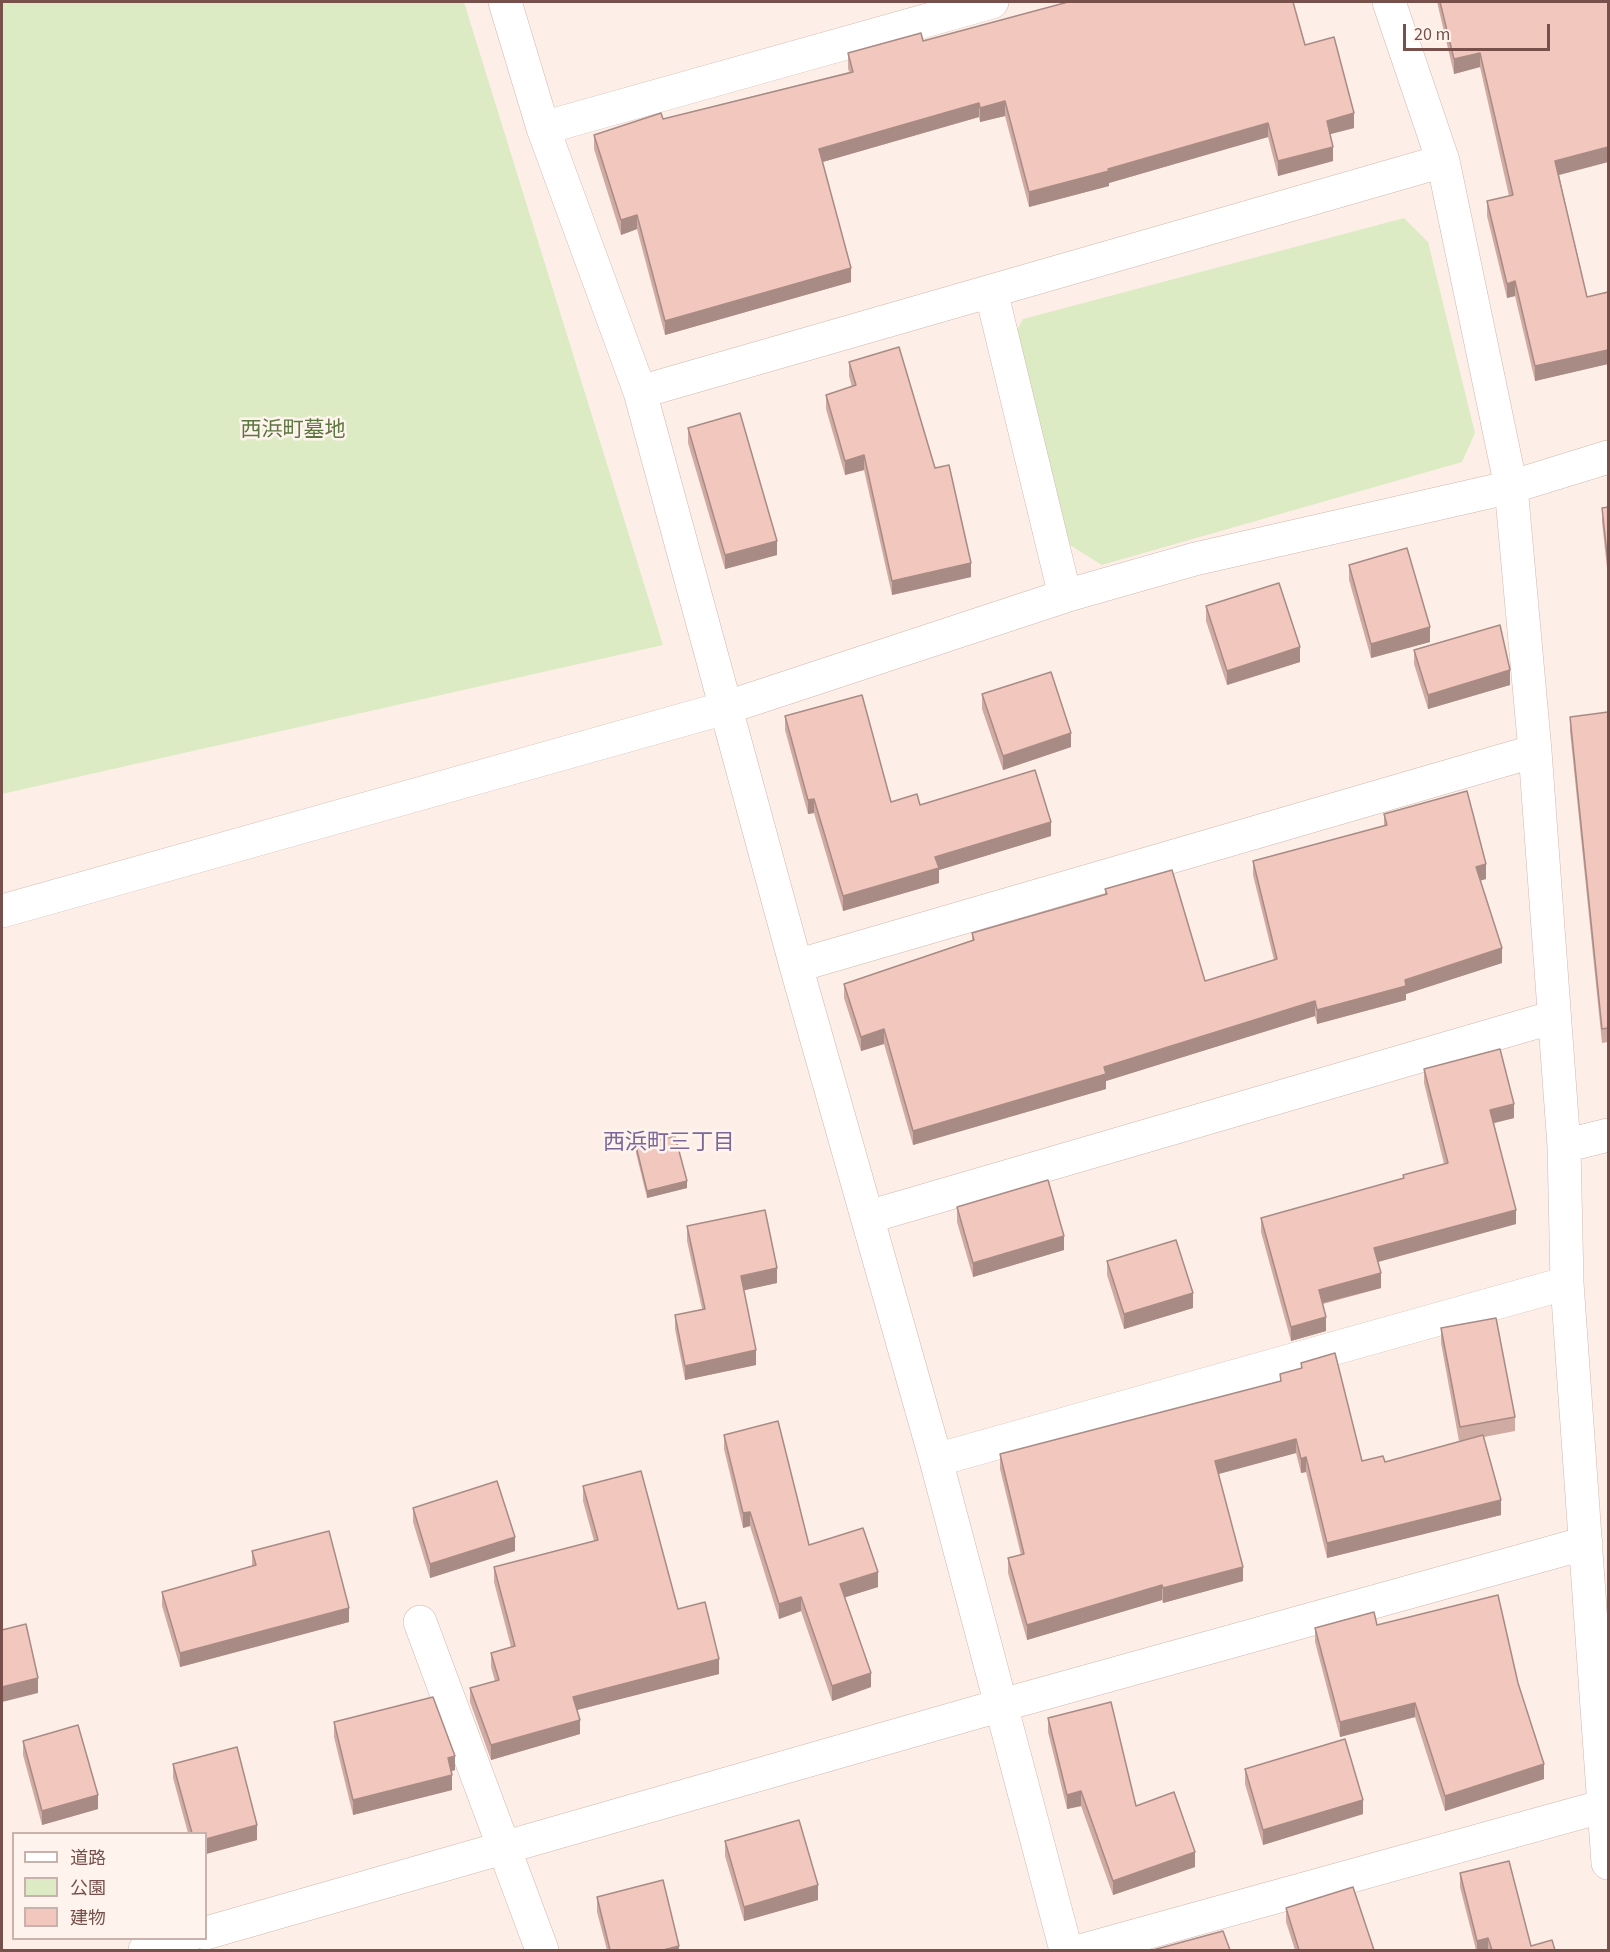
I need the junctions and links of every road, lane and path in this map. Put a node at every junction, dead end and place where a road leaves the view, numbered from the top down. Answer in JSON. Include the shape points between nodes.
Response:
{"nodes":[{"id":1,"x":505,"y":2,"type":"edge"},
{"id":2,"x":992,"y":2,"type":"edge"},
{"id":3,"x":1389,"y":2,"type":"edge"},
{"id":4,"x":543,"y":128,"type":"junction"},
{"id":5,"x":1443,"y":161,"type":"junction"},
{"id":6,"x":991,"y":291,"type":"junction"},
{"id":7,"x":640,"y":392,"type":"junction"},
{"id":8,"x":1608,"y":457,"type":"edge"},
{"id":9,"x":1511,"y":487,"type":"junction"},
{"id":10,"x":1065,"y":596,"type":"junction"},
{"id":11,"x":725,"y":708,"type":"junction"},
{"id":12,"x":1535,"y":751,"type":"junction"},
{"id":13,"x":2,"y":911,"type":"edge"},
{"id":14,"x":796,"y":966,"type":"junction"},
{"id":15,"x":1554,"y":1017,"type":"junction"},
{"id":16,"x":1608,"y":1135,"type":"edge"},
{"id":17,"x":1564,"y":1146,"type":"junction"},
{"id":18,"x":868,"y":1217,"type":"junction"},
{"id":19,"x":1567,"y":1283,"type":"junction"},
{"id":20,"x":936,"y":1460,"type":"junction"},
{"id":21,"x":1586,"y":1543,"type":"junction"},
{"id":22,"x":420,"y":1622,"type":"dead end"},
{"id":23,"x":1002,"y":1705,"type":"junction"},
{"id":24,"x":1606,"y":1805,"type":"edge"},
{"id":25,"x":501,"y":1846,"type":"junction"},
{"id":26,"x":1608,"y":1863,"type":"edge"},
{"id":27,"x":207,"y":1933,"type":"edge"},
{"id":28,"x":179,"y":1940,"type":"edge"},
{"id":29,"x":145,"y":1950,"type":"edge"},
{"id":30,"x":542,"y":1950,"type":"edge"},
{"id":31,"x":1065,"y":1950,"type":"edge"},
{"id":32,"x":1084,"y":1950,"type":"edge"}],
"edges":[{"from":1,"to":4,"type":"street"},
{"from":2,"to":4,"type":"street"},
{"from":3,"to":5,"type":"street"},
{"from":4,"to":7,"type":"street"},
{"from":5,"to":6,"type":"street"},
{"from":5,"to":9,"type":"street"},
{"from":6,"to":7,"type":"street"},
{"from":6,"to":10,"type":"street"},
{"from":7,"to":11,"type":"street"},
{"from":8,"to":9,"type":"street"},
{"from":9,"to":10,"type":"street","via":[[1195,559]]},
{"from":9,"to":12,"type":"street"},
{"from":10,"to":11,"type":"street"},
{"from":11,"to":13,"type":"street"},
{"from":11,"to":14,"type":"street"},
{"from":12,"to":14,"type":"street"},
{"from":12,"to":15,"type":"street"},
{"from":14,"to":18,"type":"street"},
{"from":15,"to":17,"type":"street"},
{"from":15,"to":18,"type":"street"},
{"from":16,"to":17,"type":"street"},
{"from":17,"to":19,"type":"street"},
{"from":18,"to":20,"type":"street"},
{"from":19,"to":20,"type":"street"},
{"from":19,"to":21,"type":"street"},
{"from":20,"to":23,"type":"street"},
{"from":21,"to":23,"type":"street"},
{"from":21,"to":24,"type":"street"},
{"from":22,"to":25,"type":"street"},
{"from":23,"to":25,"type":"street"},
{"from":23,"to":31,"type":"street"},
{"from":24,"to":26,"type":"street"},
{"from":24,"to":32,"type":"street"},
{"from":25,"to":27,"type":"street"},
{"from":25,"to":30,"type":"street"},
{"from":28,"to":29,"type":"street"}]}
